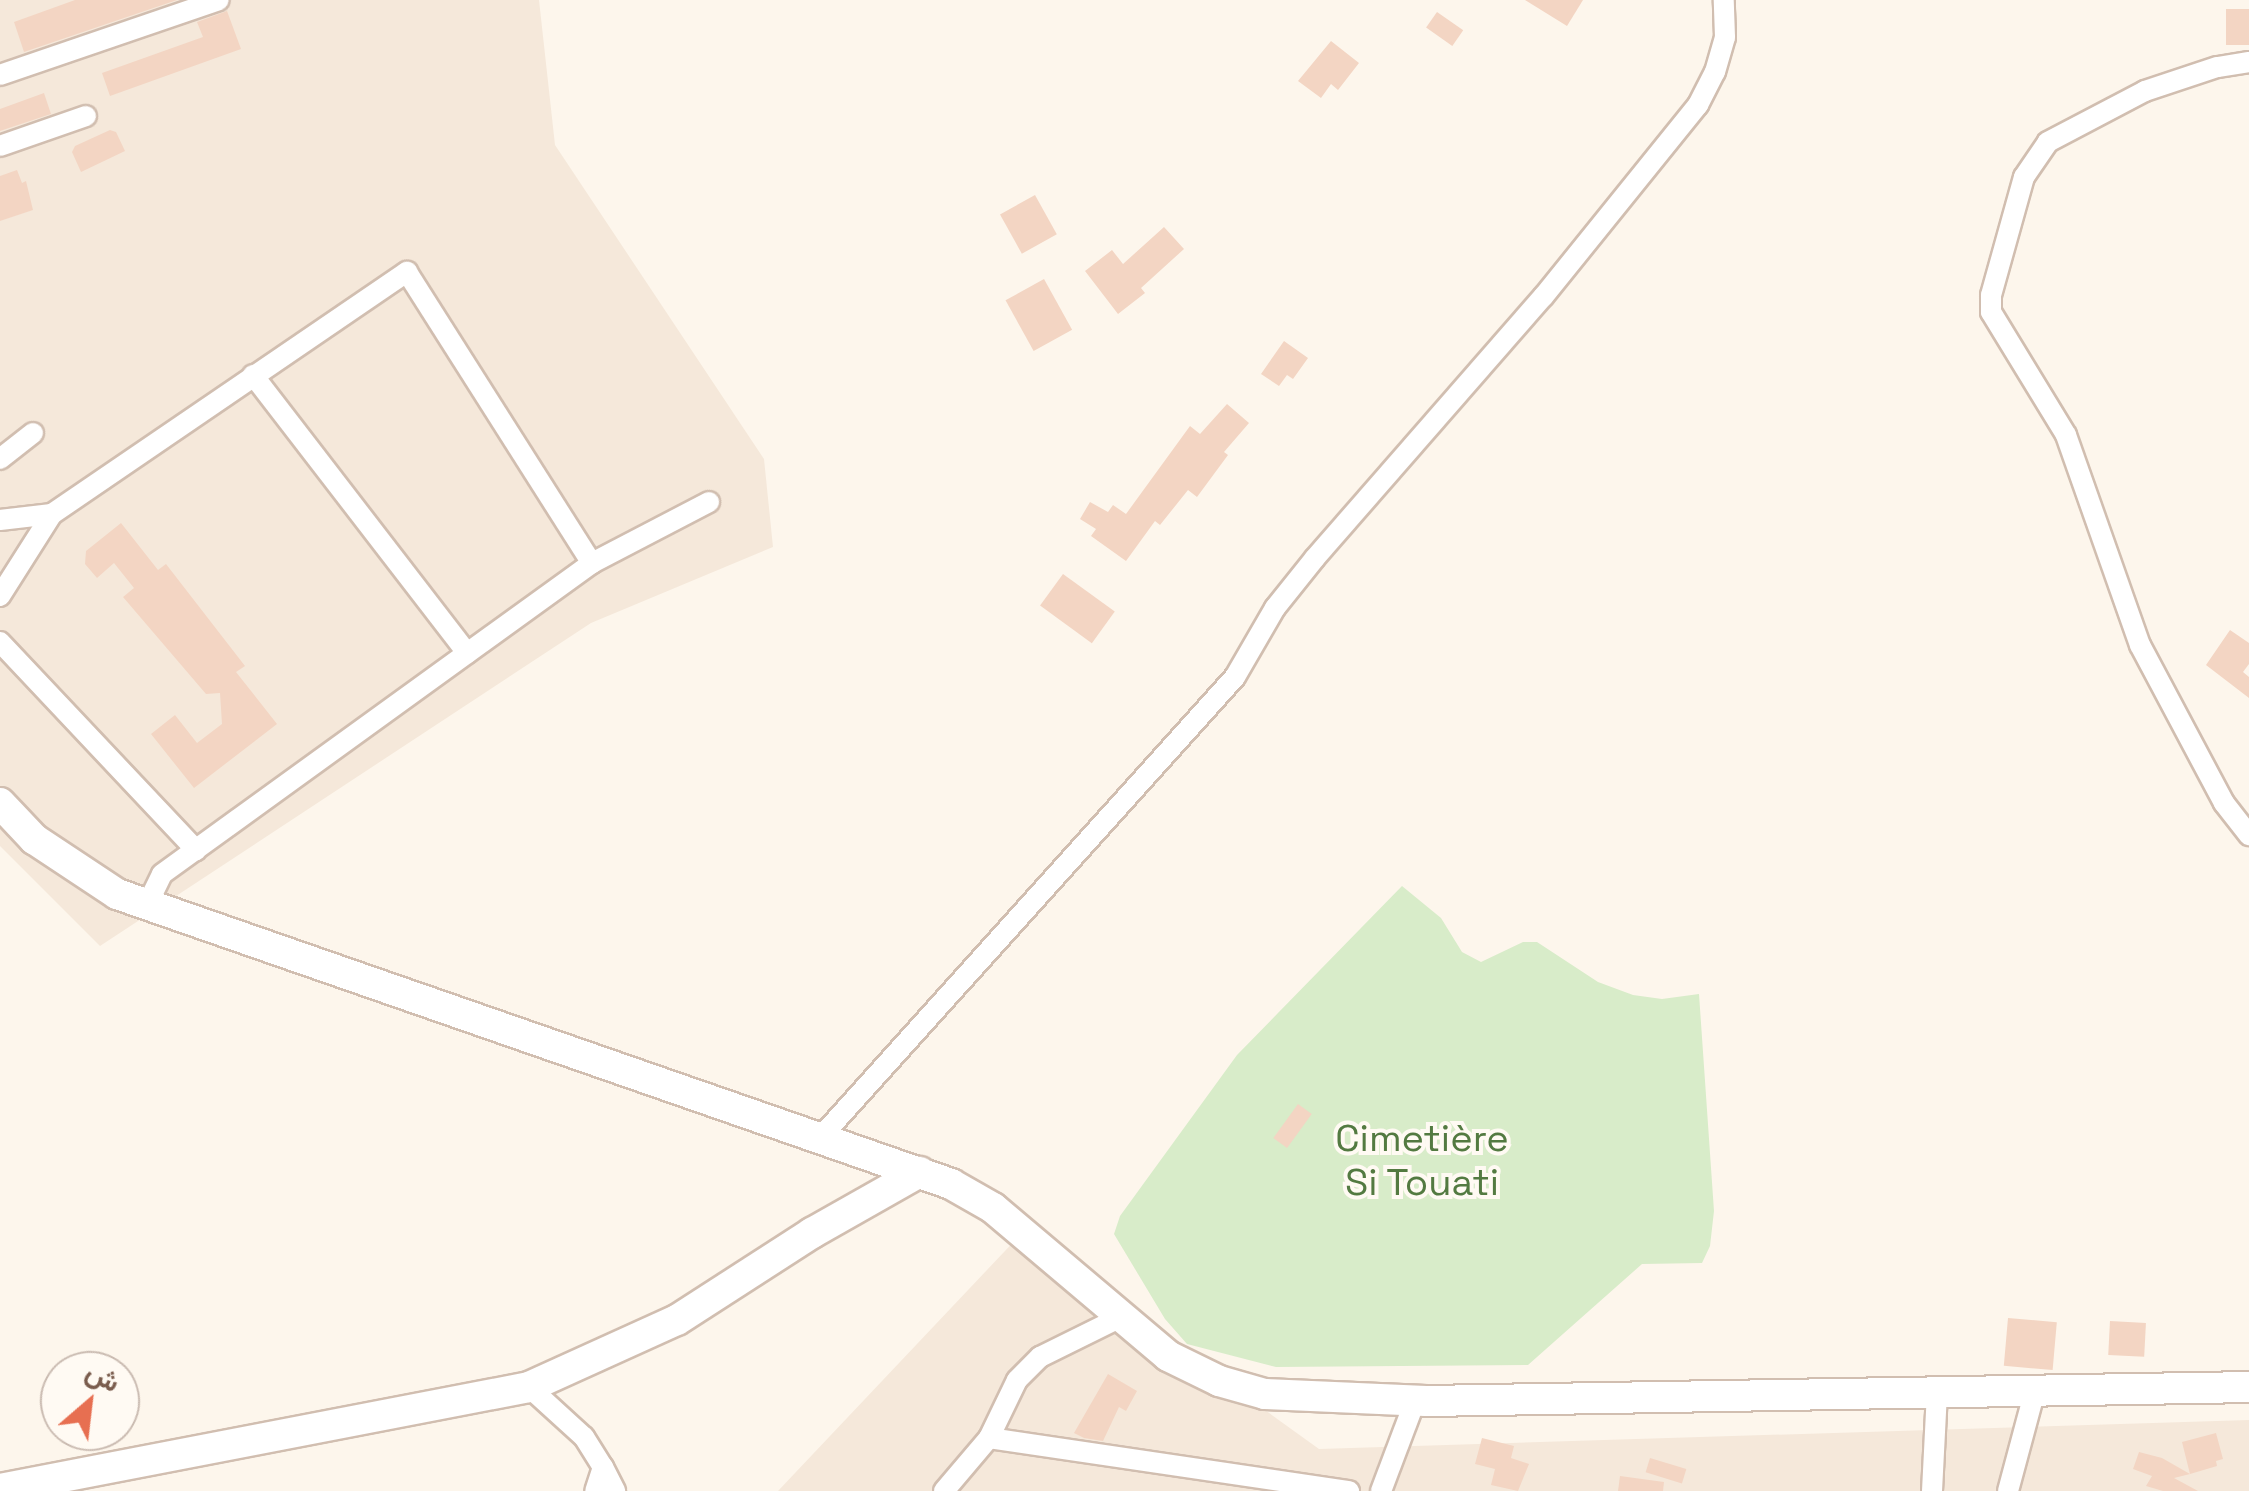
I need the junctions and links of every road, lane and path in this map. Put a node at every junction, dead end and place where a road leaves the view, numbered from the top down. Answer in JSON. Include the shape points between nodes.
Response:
{"nodes":[{"id":1,"x":219,"y":0,"type":"edge"},
{"id":2,"x":1724,"y":0,"type":"edge"},
{"id":3,"x":2249,"y":62,"type":"edge"},
{"id":4,"x":0,"y":75,"type":"edge"},
{"id":5,"x":86,"y":116,"type":"dead end"},
{"id":6,"x":0,"y":146,"type":"edge"},
{"id":7,"x":253,"y":375,"type":"junction"},
{"id":8,"x":33,"y":433,"type":"dead end"},
{"id":9,"x":0,"y":458,"type":"edge"},
{"id":10,"x":709,"y":502,"type":"dead end"},
{"id":11,"x":52,"y":514,"type":"junction"},
{"id":12,"x":0,"y":520,"type":"edge"},
{"id":13,"x":592,"y":563,"type":"junction"},
{"id":14,"x":0,"y":596,"type":"edge"},
{"id":15,"x":0,"y":642,"type":"edge"},
{"id":16,"x":468,"y":653,"type":"junction"},
{"id":17,"x":0,"y":803,"type":"edge"},
{"id":18,"x":2249,"y":834,"type":"edge"},
{"id":19,"x":196,"y":850,"type":"junction"},
{"id":20,"x":148,"y":905,"type":"junction"},
{"id":21,"x":820,"y":1138,"type":"junction"},
{"id":22,"x":920,"y":1172,"type":"junction"},
{"id":23,"x":1119,"y":1318,"type":"junction"},
{"id":24,"x":529,"y":1387,"type":"junction"},
{"id":25,"x":2249,"y":1387,"type":"edge"},
{"id":26,"x":2035,"y":1390,"type":"junction"},
{"id":27,"x":1938,"y":1391,"type":"junction"},
{"id":28,"x":1415,"y":1401,"type":"junction"},
{"id":29,"x":989,"y":1438,"type":"junction"},
{"id":30,"x":604,"y":1467,"type":"junction"},
{"id":31,"x":0,"y":1489,"type":"edge"},
{"id":32,"x":594,"y":1491,"type":"edge"},
{"id":33,"x":616,"y":1491,"type":"edge"},
{"id":34,"x":944,"y":1491,"type":"edge"},
{"id":35,"x":1348,"y":1491,"type":"edge"},
{"id":36,"x":1381,"y":1491,"type":"edge"},
{"id":37,"x":1932,"y":1491,"type":"edge"},
{"id":38,"x":2008,"y":1491,"type":"edge"}],
"edges":[{"from":1,"to":4,"type":"street"},
{"from":2,"to":21,"type":"street","via":[[1725,37],[1698,105],[1543,298],[1314,558],[1235,677]]},
{"from":3,"to":18,"type":"street","via":[[2145,90],[2048,142],[2024,177],[1990,295],[1992,312],[2066,436],[2140,645],[2224,803]]},
{"from":5,"to":6,"type":"street"},
{"from":7,"to":11,"type":"street"},
{"from":7,"to":13,"type":"street","via":[[407,272]]},
{"from":7,"to":16,"type":"street"},
{"from":8,"to":9,"type":"street"},
{"from":10,"to":13,"type":"street"},
{"from":11,"to":12,"type":"street"},
{"from":11,"to":14,"type":"street"},
{"from":13,"to":16,"type":"street"},
{"from":15,"to":19,"type":"street"},
{"from":16,"to":19,"type":"street"},
{"from":17,"to":20,"type":"main road","via":[[74,868]]},
{"from":19,"to":20,"type":"street","via":[[162,874]]},
{"from":20,"to":21,"type":"main road"},
{"from":21,"to":22,"type":"main road"},
{"from":22,"to":23,"type":"main road","via":[[993,1208]]},
{"from":22,"to":24,"type":"main road","via":[[677,1320]]},
{"from":23,"to":28,"type":"main road","via":[[1168,1356],[1265,1394]]},
{"from":23,"to":29,"type":"street","via":[[1040,1357],[1018,1380]]},
{"from":24,"to":30,"type":"street","via":[[584,1437]]},
{"from":24,"to":31,"type":"main road"},
{"from":25,"to":26,"type":"main road"},
{"from":26,"to":27,"type":"main road"},
{"from":26,"to":38,"type":"street"},
{"from":27,"to":28,"type":"main road"},
{"from":27,"to":37,"type":"street"},
{"from":28,"to":36,"type":"street"},
{"from":29,"to":34,"type":"street"},
{"from":29,"to":35,"type":"street"},
{"from":30,"to":32,"type":"street"},
{"from":30,"to":33,"type":"street"}]}
